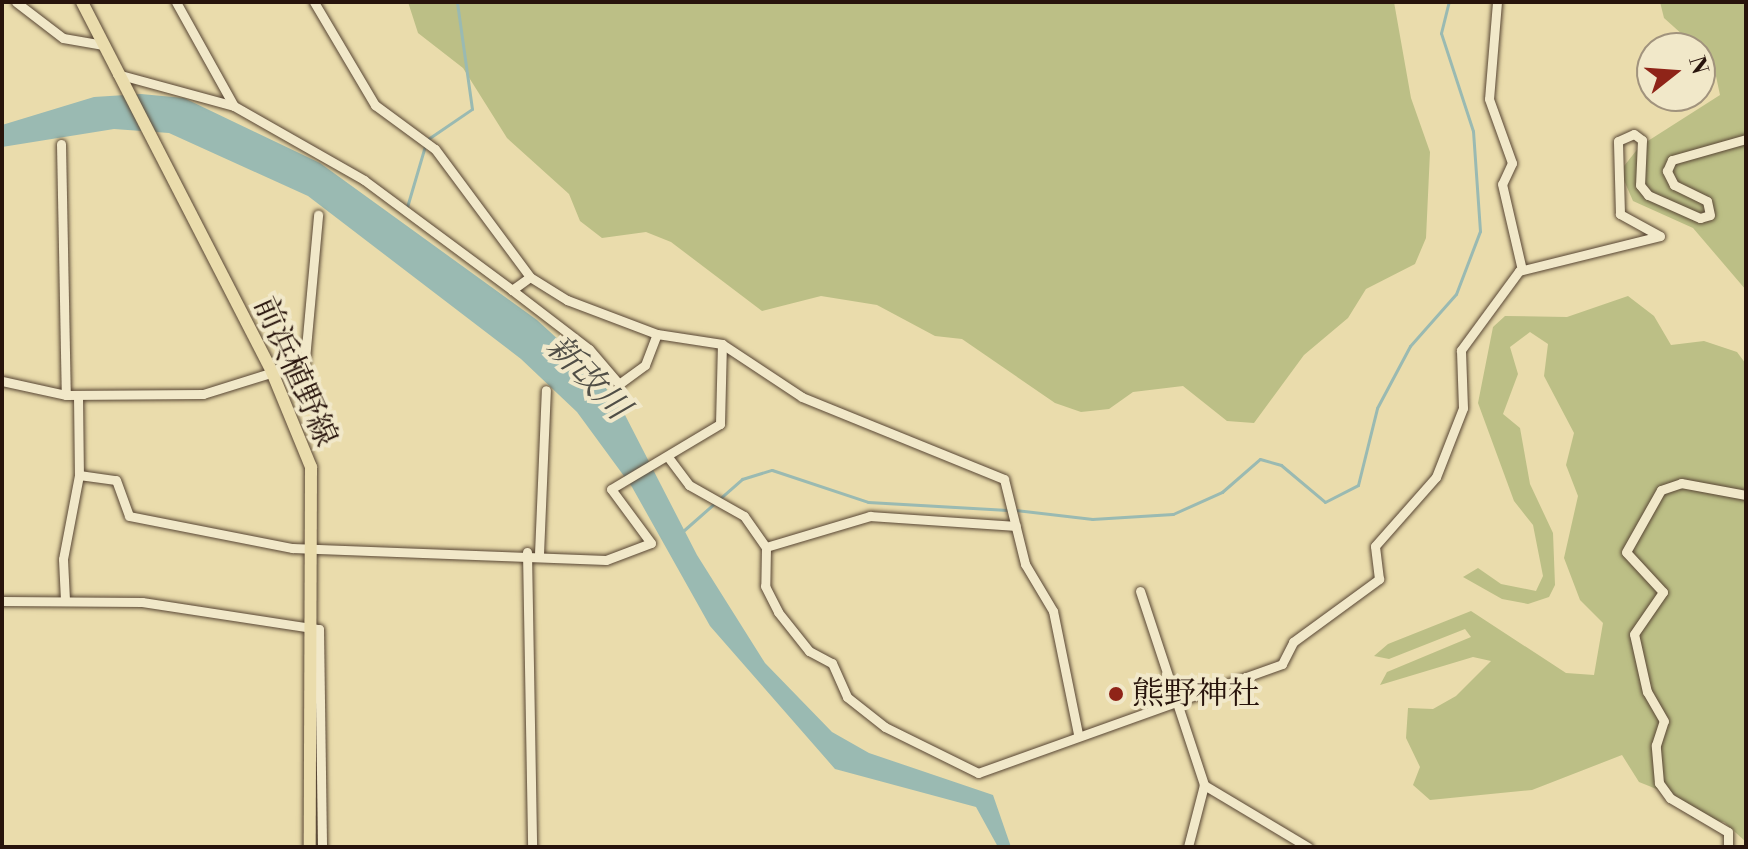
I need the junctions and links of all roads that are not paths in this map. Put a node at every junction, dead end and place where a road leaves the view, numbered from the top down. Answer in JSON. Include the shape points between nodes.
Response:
{"nodes":[{"id":1,"x":16,"y":2,"type":"edge"},
{"id":2,"x":82,"y":2,"type":"edge"},
{"id":3,"x":176,"y":2,"type":"edge"},
{"id":4,"x":314,"y":2,"type":"edge"},
{"id":5,"x":1497,"y":2,"type":"edge"},
{"id":6,"x":103,"y":45,"type":"junction"},
{"id":7,"x":120,"y":78,"type":"junction"},
{"id":8,"x":234,"y":106,"type":"junction"},
{"id":9,"x":1746,"y":139,"type":"edge"},
{"id":10,"x":61,"y":144,"type":"dead end"},
{"id":11,"x":318,"y":215,"type":"dead end"},
{"id":12,"x":1522,"y":270,"type":"junction"},
{"id":13,"x":530,"y":277,"type":"junction"},
{"id":14,"x":512,"y":290,"type":"junction"},
{"id":15,"x":657,"y":334,"type":"junction"},
{"id":16,"x":722,"y":344,"type":"junction"},
{"id":17,"x":272,"y":372,"type":"junction"},
{"id":18,"x":2,"y":381,"type":"edge"},
{"id":19,"x":546,"y":390,"type":"dead end"},
{"id":20,"x":66,"y":395,"type":"junction"},
{"id":21,"x":78,"y":396,"type":"junction"},
{"id":22,"x":668,"y":457,"type":"junction"},
{"id":23,"x":79,"y":475,"type":"junction"},
{"id":24,"x":1746,"y":495,"type":"edge"},
{"id":25,"x":1016,"y":526,"type":"junction"},
{"id":26,"x":766,"y":547,"type":"junction"},
{"id":27,"x":312,"y":548,"type":"junction"},
{"id":28,"x":527,"y":552,"type":"junction"},
{"id":29,"x":539,"y":554,"type":"junction"},
{"id":30,"x":1140,"y":591,"type":"dead end"},
{"id":31,"x":65,"y":600,"type":"junction"},
{"id":32,"x":2,"y":601,"type":"edge"},
{"id":33,"x":311,"y":627,"type":"junction"},
{"id":34,"x":1175,"y":704,"type":"junction"},
{"id":35,"x":1078,"y":734,"type":"junction"},
{"id":36,"x":1204,"y":785,"type":"junction"},
{"id":37,"x":310,"y":847,"type":"edge"},
{"id":38,"x":322,"y":847,"type":"edge"},
{"id":39,"x":532,"y":847,"type":"edge"},
{"id":40,"x":1188,"y":847,"type":"edge"},
{"id":41,"x":1308,"y":847,"type":"edge"},
{"id":42,"x":1728,"y":847,"type":"edge"}],
"edges":[{"from":1,"to":6,"type":"street","via":[[63,38]]},
{"from":2,"to":6,"type":"main road","name":"前浜植野線"},
{"from":3,"to":8,"type":"street"},
{"from":4,"to":13,"type":"street","via":[[375,105],[435,149]]},
{"from":5,"to":12,"type":"street","via":[[1489,99],[1512,163],[1502,184]]},
{"from":6,"to":7,"type":"main road","name":"前浜植野線"},
{"from":7,"to":8,"type":"street"},
{"from":7,"to":17,"type":"main road","name":"前浜植野線"},
{"from":8,"to":14,"type":"street","via":[[364,180]]},
{"from":9,"to":12,"type":"street","via":[[1672,160],[1667,171],[1674,185],[1707,201],[1710,215],[1700,218],[1648,195],[1640,185],[1642,140],[1634,134],[1618,141],[1620,214],[1660,236]]},
{"from":10,"to":20,"type":"street"},
{"from":11,"to":17,"type":"street","via":[[304,370]]},
{"from":12,"to":34,"type":"street","via":[[1461,350],[1463,408],[1436,477],[1375,546],[1379,579],[1293,642],[1282,664]]},
{"from":13,"to":14,"type":"street"},
{"from":13,"to":15,"type":"street","via":[[567,300]]},
{"from":14,"to":15,"type":"street","via":[[589,349],[619,384],[645,365]]},
{"from":15,"to":16,"type":"street"},
{"from":16,"to":22,"type":"street","via":[[720,424]]},
{"from":16,"to":25,"type":"street","via":[[802,397],[1004,479]]},
{"from":17,"to":21,"type":"street","via":[[203,394]]},
{"from":17,"to":27,"type":"main road","name":"前浜植野線","via":[[311,467]]},
{"from":18,"to":20,"type":"street"},
{"from":19,"to":29,"type":"street"},
{"from":20,"to":21,"type":"street"},
{"from":21,"to":23,"type":"street"},
{"from":22,"to":26,"type":"street","via":[[689,485],[744,516]]},
{"from":22,"to":29,"type":"street","via":[[611,489],[651,543],[606,560]]},
{"from":23,"to":27,"type":"street","via":[[116,480],[129,516],[245,543]]},
{"from":23,"to":31,"type":"street","via":[[63,559]]},
{"from":24,"to":42,"type":"street","via":[[1681,483],[1661,490],[1626,552],[1663,592],[1634,634],[1647,692],[1664,721],[1656,745],[1659,783],[1670,798],[1728,832]]},
{"from":25,"to":26,"type":"street","via":[[870,516]]},
{"from":25,"to":35,"type":"street","via":[[1025,564],[1053,611]]},
{"from":26,"to":35,"type":"street","via":[[765,586],[778,612],[809,651],[832,663],[847,697],[885,727],[978,773]]},
{"from":27,"to":28,"type":"street"},
{"from":27,"to":33,"type":"main road","name":"前浜植野線"},
{"from":28,"to":29,"type":"street"},
{"from":28,"to":39,"type":"street"},
{"from":30,"to":34,"type":"street"},
{"from":31,"to":32,"type":"street"},
{"from":31,"to":33,"type":"street","via":[[142,602]]},
{"from":33,"to":37,"type":"main road","name":"前浜植野線"},
{"from":33,"to":38,"type":"street","via":[[319,629]]},
{"from":34,"to":35,"type":"street"},
{"from":34,"to":36,"type":"street"},
{"from":36,"to":40,"type":"street"},
{"from":36,"to":41,"type":"street"}]}
